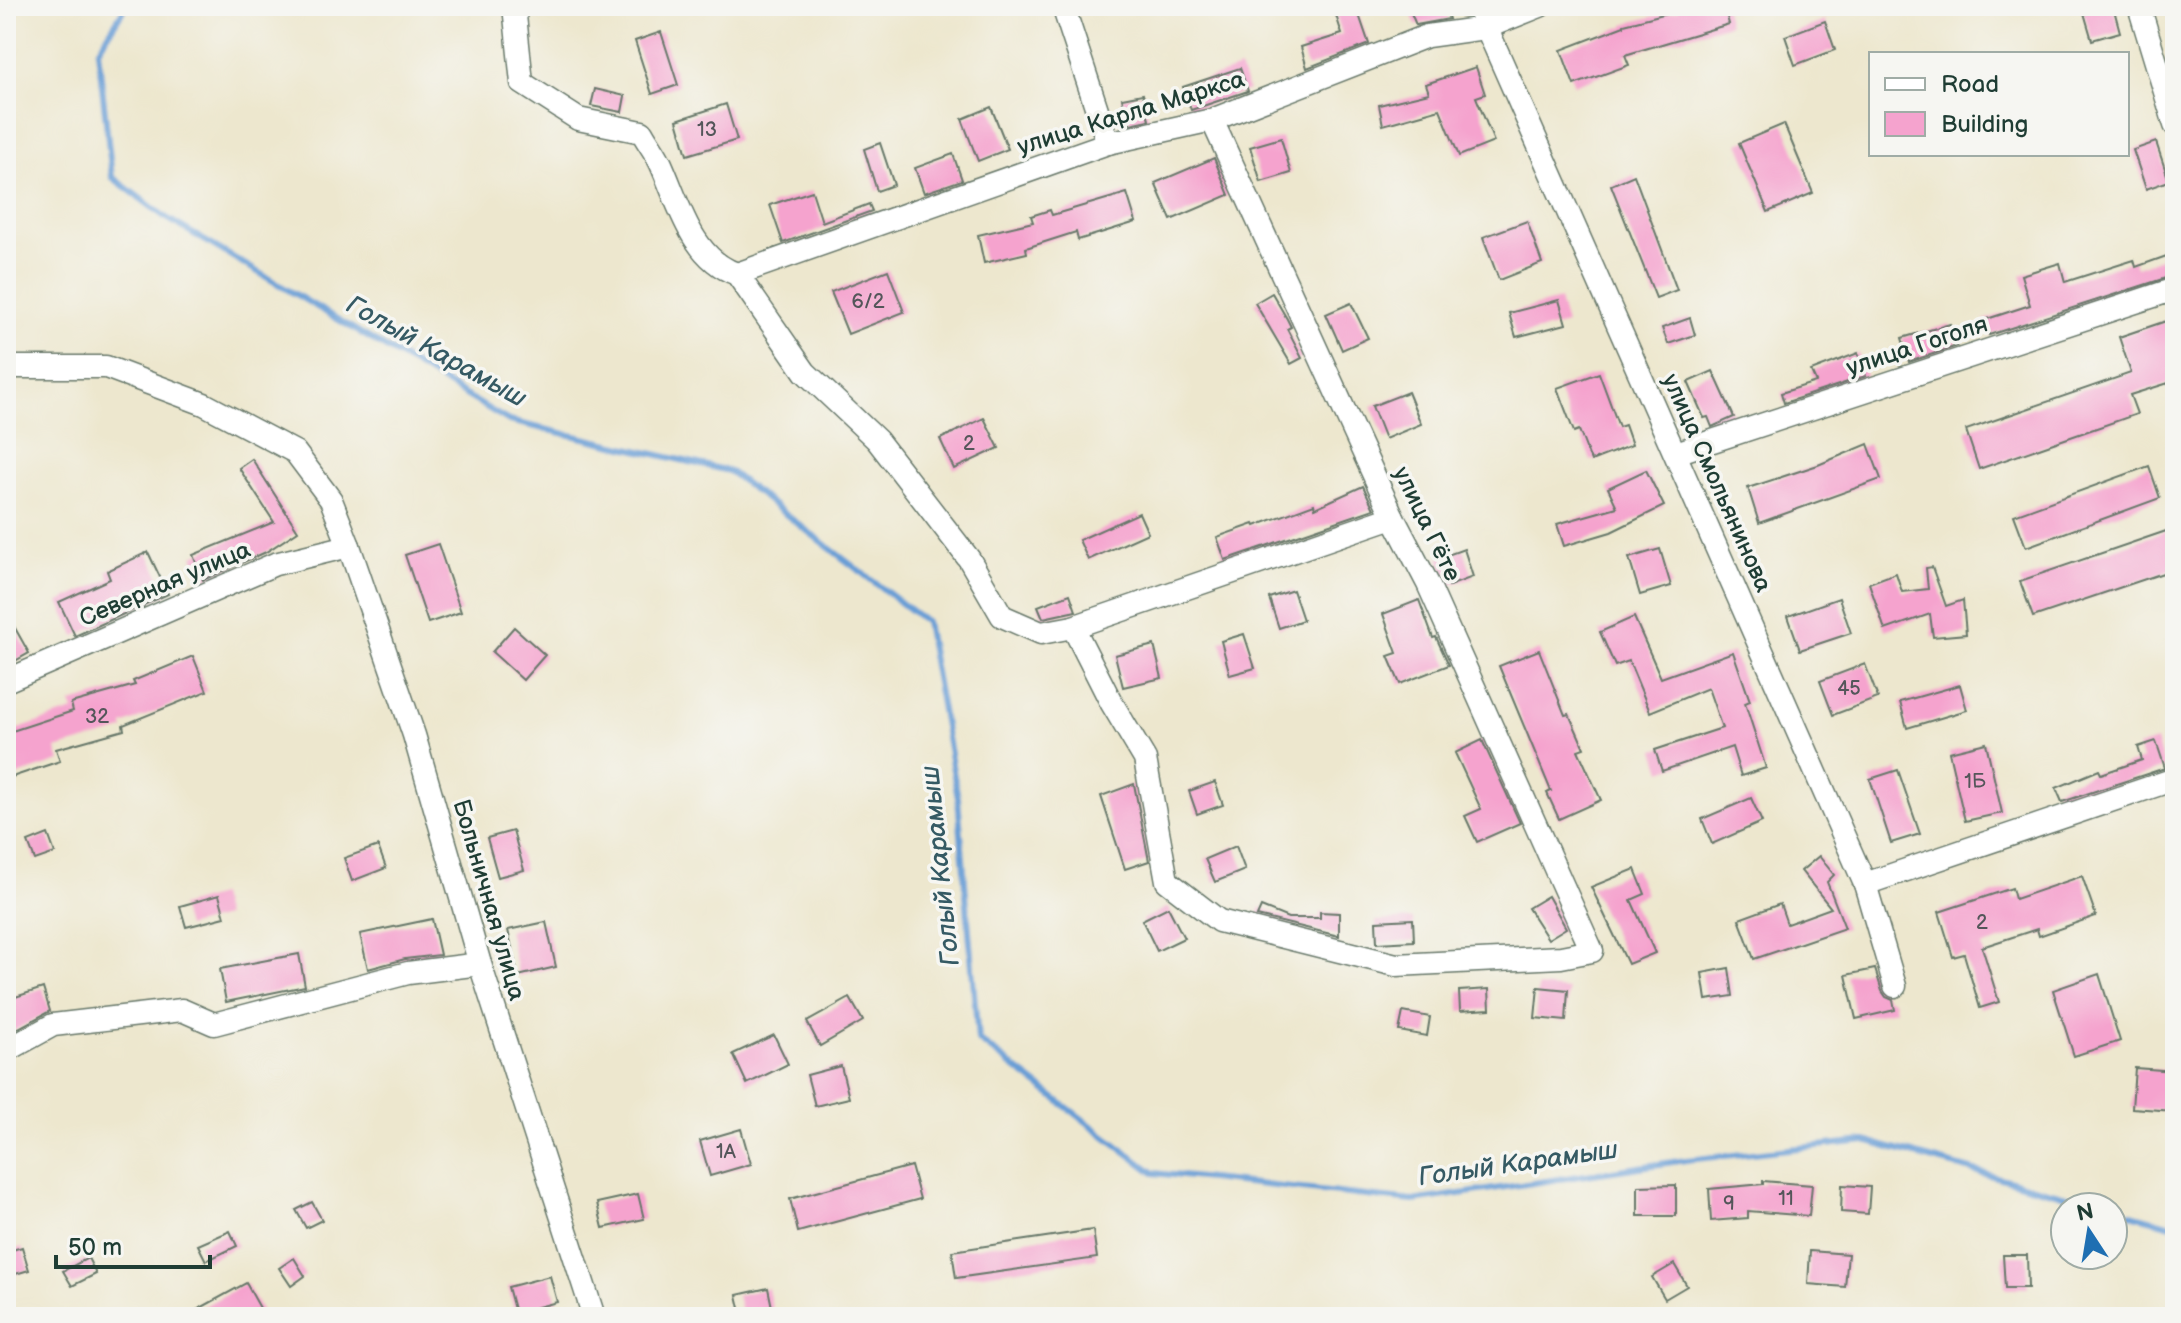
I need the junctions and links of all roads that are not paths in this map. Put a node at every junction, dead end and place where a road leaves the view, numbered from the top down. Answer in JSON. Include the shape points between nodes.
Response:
{"nodes":[{"id":1,"x":514,"y":6,"type":"edge"},
{"id":2,"x":1063,"y":6,"type":"edge"},
{"id":3,"x":1477,"y":6,"type":"edge"},
{"id":4,"x":1540,"y":6,"type":"edge"},
{"id":5,"x":2139,"y":6,"type":"edge"},
{"id":6,"x":1485,"y":28,"type":"junction"},
{"id":7,"x":1212,"y":120,"type":"junction"},
{"id":8,"x":2175,"y":125,"type":"edge"},
{"id":9,"x":1108,"y":143,"type":"junction"},
{"id":10,"x":737,"y":274,"type":"junction"},
{"id":11,"x":2175,"y":289,"type":"edge"},
{"id":12,"x":6,"y":367,"type":"edge"},
{"id":13,"x":1676,"y":453,"type":"junction"},
{"id":14,"x":1393,"y":517,"type":"junction"},
{"id":15,"x":349,"y":546,"type":"junction"},
{"id":16,"x":1073,"y":627,"type":"junction"},
{"id":17,"x":6,"y":681,"type":"edge"},
{"id":18,"x":2175,"y":779,"type":"edge"},
{"id":19,"x":1865,"y":884,"type":"junction"},
{"id":20,"x":480,"y":964,"type":"junction"},
{"id":21,"x":1895,"y":986,"type":"dead end"},
{"id":22,"x":6,"y":1051,"type":"edge"},
{"id":23,"x":594,"y":1317,"type":"edge"}],
"edges":[{"from":1,"to":10,"type":"street","via":[[522,83],[578,119],[642,132],[688,229],[720,269]]},
{"from":2,"to":9,"type":"street"},
{"from":3,"to":6,"type":"street","name":"улица Смольянинова"},
{"from":4,"to":6,"type":"street","name":"улица Карла Маркса"},
{"from":5,"to":8,"type":"street"},
{"from":6,"to":7,"type":"street","name":"улица Карла Маркса","via":[[1427,36]]},
{"from":6,"to":13,"type":"street","name":"улица Смольянинова"},
{"from":7,"to":9,"type":"street","name":"улица Карла Маркса"},
{"from":7,"to":14,"type":"street","name":"улица Гёте"},
{"from":9,"to":10,"type":"street","name":"улица Карла Маркса"},
{"from":10,"to":16,"type":"street","via":[[805,372],[886,452],[969,559],[1002,616],[1041,633]]},
{"from":11,"to":13,"type":"street","name":"улица Гоголя"},
{"from":12,"to":15,"type":"street","name":"Больничная улица","via":[[106,367],[204,404],[295,452],[331,500]]},
{"from":13,"to":19,"type":"street","name":"улица Смольянинова"},
{"from":14,"to":16,"type":"street"},
{"from":14,"to":16,"type":"street","name":"улица Гёте","via":[[1592,951],[1396,965],[1219,921],[1167,881],[1145,759]]},
{"from":15,"to":17,"type":"street","name":"Северная улица","via":[[275,564]]},
{"from":15,"to":20,"type":"street","name":"Больничная улица","via":[[414,735]]},
{"from":18,"to":19,"type":"street"},
{"from":19,"to":21,"type":"street","name":"улица Смольянинова"},
{"from":20,"to":22,"type":"street","via":[[408,973],[214,1024],[182,1010],[53,1025]]},
{"from":20,"to":23,"type":"street","name":"Больничная улица"}]}
